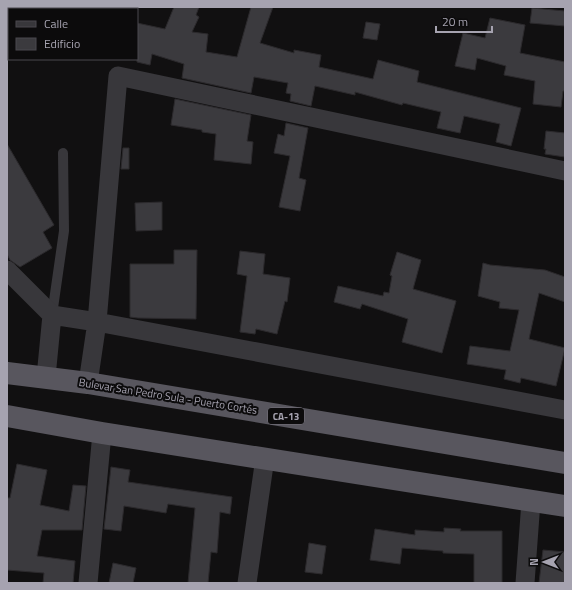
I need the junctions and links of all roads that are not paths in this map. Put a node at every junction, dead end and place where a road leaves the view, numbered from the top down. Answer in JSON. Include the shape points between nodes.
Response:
{"nodes":[{"id":1,"x":63,"y":153,"type":"dead end"},
{"id":2,"x":565,"y":171,"type":"edge"},
{"id":3,"x":7,"y":270,"type":"edge"},
{"id":4,"x":52,"y":315,"type":"junction"},
{"id":5,"x":97,"y":322,"type":"junction"},
{"id":6,"x":7,"y":372,"type":"edge"},
{"id":7,"x":46,"y":377,"type":"junction"},
{"id":8,"x":88,"y":383,"type":"junction"},
{"id":9,"x":565,"y":410,"type":"edge"},
{"id":10,"x":7,"y":416,"type":"edge"},
{"id":11,"x":102,"y":433,"type":"junction"},
{"id":12,"x":264,"y":458,"type":"junction"},
{"id":13,"x":565,"y":463,"type":"edge"},
{"id":14,"x":531,"y":501,"type":"junction"},
{"id":15,"x":565,"y":506,"type":"edge"},
{"id":16,"x":88,"y":583,"type":"edge"},
{"id":17,"x":247,"y":583,"type":"edge"},
{"id":18,"x":525,"y":583,"type":"edge"}],
"edges":[{"from":1,"to":4,"type":"lane","via":[[64,232]]},
{"from":2,"to":5,"type":"street","via":[[118,76]]},
{"from":3,"to":4,"type":"street"},
{"from":4,"to":5,"type":"street"},
{"from":4,"to":7,"type":"street"},
{"from":5,"to":8,"type":"street"},
{"from":5,"to":9,"type":"street"},
{"from":6,"to":7,"type":"highway","name":"Bulevar San Pedro Sula - Puerto Cortés","number":"CA-13"},
{"from":7,"to":8,"type":"highway","name":"Bulevar San Pedro Sula - Puerto Cortés","number":"CA-13"},
{"from":8,"to":13,"type":"highway","name":"Bulevar San Pedro Sula - Puerto Cortés","number":"CA-13"},
{"from":10,"to":11,"type":"highway"},
{"from":11,"to":12,"type":"highway"},
{"from":11,"to":16,"type":"street"},
{"from":12,"to":14,"type":"highway"},
{"from":12,"to":17,"type":"street"},
{"from":14,"to":15,"type":"highway"},
{"from":14,"to":18,"type":"street"}]}
